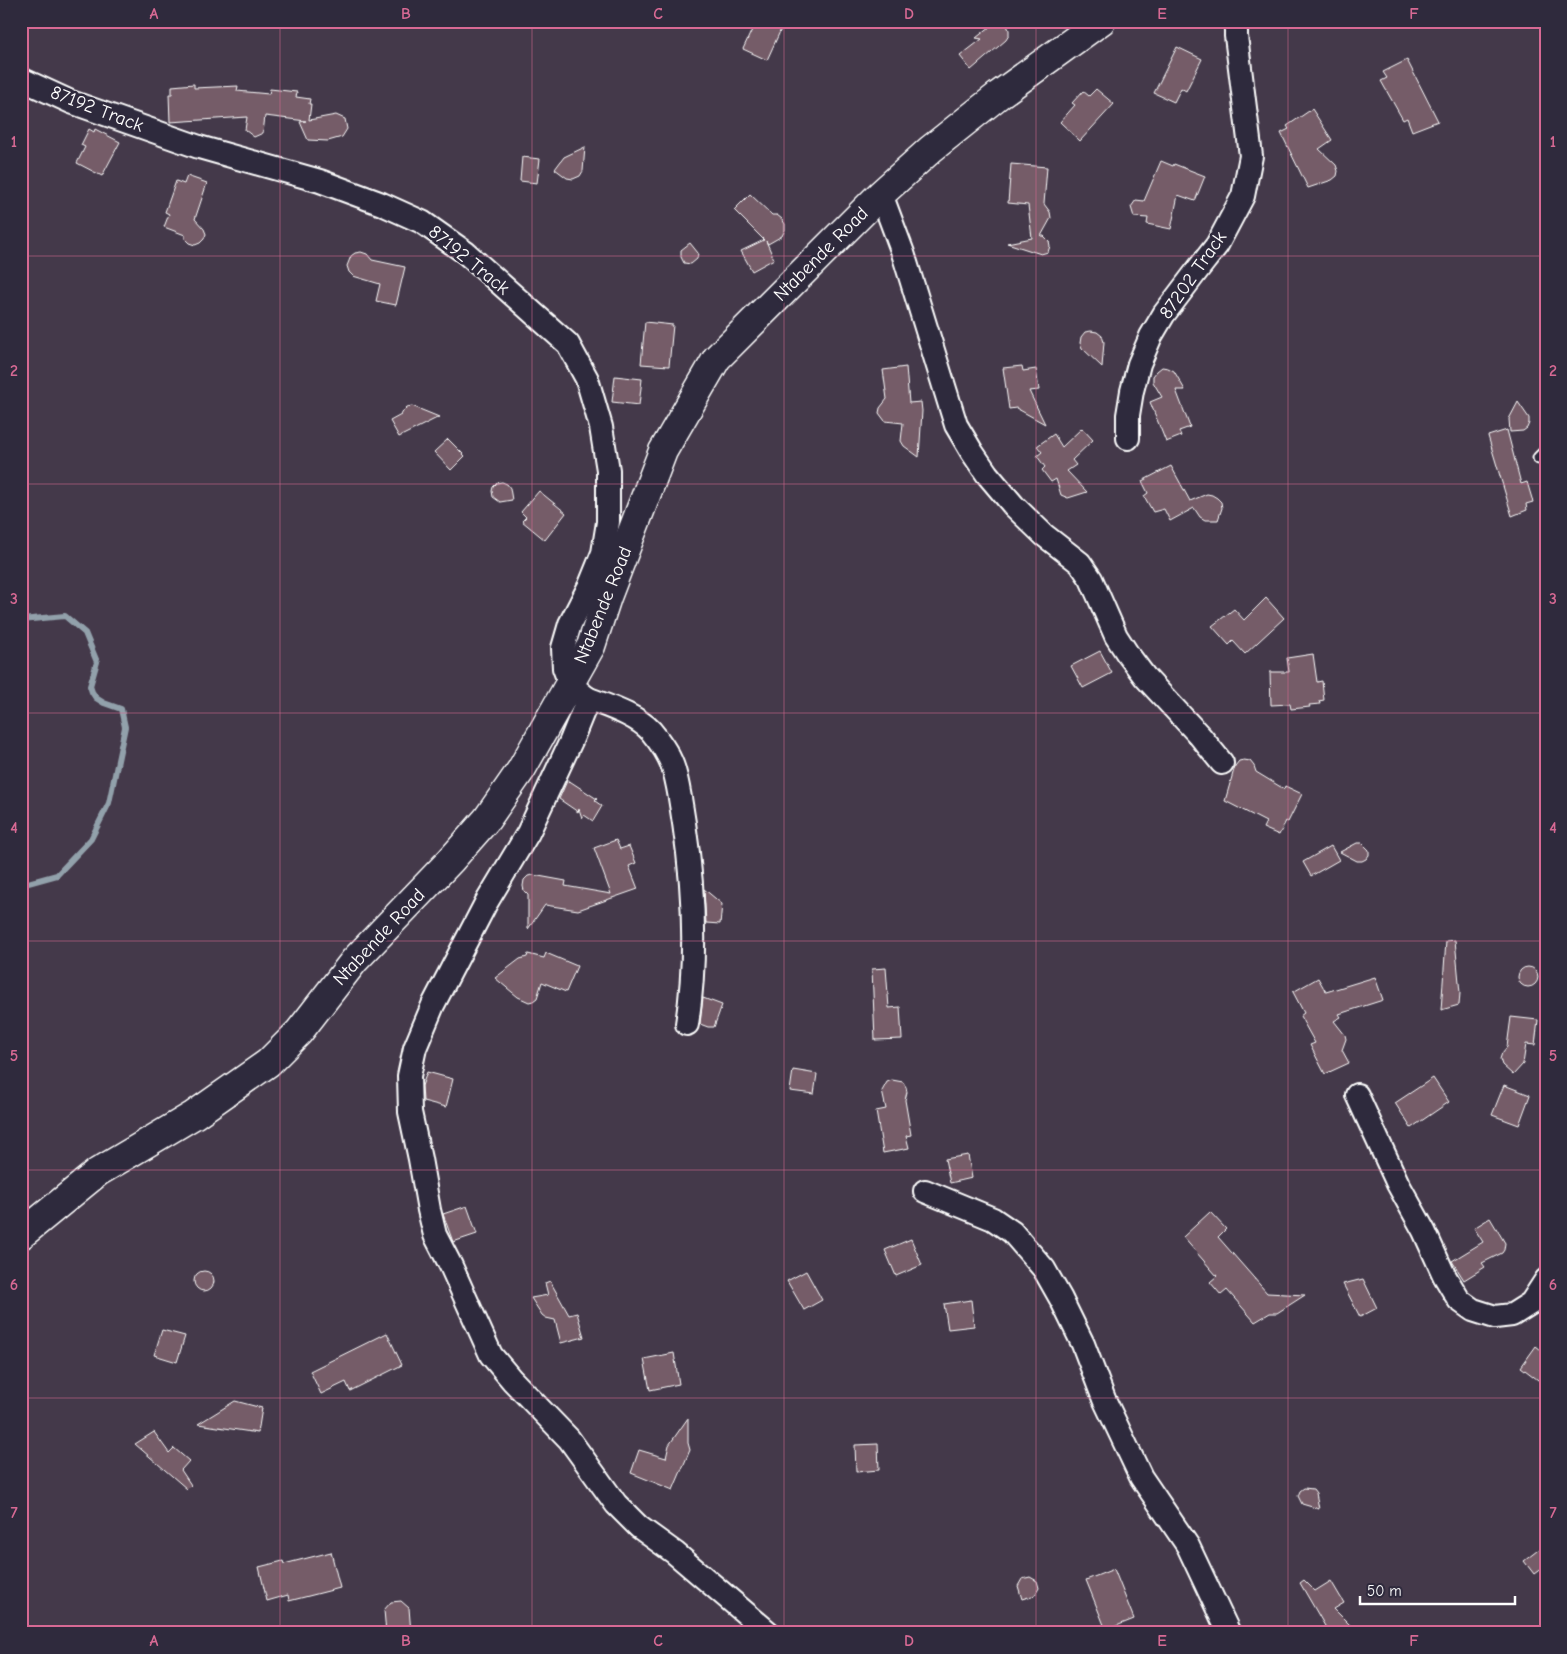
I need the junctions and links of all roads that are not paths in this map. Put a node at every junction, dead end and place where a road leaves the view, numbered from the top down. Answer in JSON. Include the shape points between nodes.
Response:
{"nodes":[{"id":1,"x":1101,"y":21,"type":"edge"},
{"id":2,"x":1236,"y":21,"type":"edge"},
{"id":3,"x":21,"y":79,"type":"edge"},
{"id":4,"x":881,"y":194,"type":"junction"},
{"id":5,"x":1128,"y":438,"type":"dead end"},
{"id":6,"x":578,"y":691,"type":"junction"},
{"id":7,"x":1222,"y":763,"type":"dead end"},
{"id":8,"x":687,"y":1024,"type":"dead end"},
{"id":9,"x":1357,"y":1095,"type":"dead end"},
{"id":10,"x":925,"y":1191,"type":"dead end"},
{"id":11,"x":21,"y":1235,"type":"edge"},
{"id":12,"x":1546,"y":1280,"type":"edge"},
{"id":13,"x":769,"y":1633,"type":"edge"},
{"id":14,"x":1229,"y":1633,"type":"edge"}],
"edges":[{"from":1,"to":4,"type":"street","name":"Ntabende Road","via":[[1000,94]]},
{"from":2,"to":5,"type":"street","name":"87202 Track","via":[[1251,156],[1243,196],[1217,246],[1164,314],[1151,336],[1132,391]]},
{"from":3,"to":6,"type":"street","name":"87192 Track","via":[[71,102],[199,147],[320,181],[422,222],[466,253],[568,344],[587,380],[602,427],[608,470],[608,522],[603,553],[570,624],[563,648],[564,668]]},
{"from":4,"to":6,"type":"street","name":"Ntabende Road","via":[[717,358],[663,452],[611,589]]},
{"from":4,"to":7,"type":"street","via":[[903,253],[956,425],[987,474],[1014,506],[1080,563],[1127,653]]},
{"from":6,"to":8,"type":"street","via":[[649,729],[665,749],[674,770],[689,855],[693,942]]},
{"from":6,"to":11,"type":"street","name":"Ntabende Road","via":[[488,818],[354,961],[274,1057],[201,1110],[98,1172]]},
{"from":6,"to":13,"type":"street","via":[[584,709],[571,741],[528,833],[433,1004],[415,1048],[409,1076],[410,1112],[429,1210],[435,1235],[491,1355],[569,1439],[616,1504],[639,1527],[675,1553]]},
{"from":9,"to":12,"type":"street","via":[[1398,1184],[1459,1300],[1473,1310],[1495,1316],[1512,1315],[1531,1304]]},
{"from":10,"to":14,"type":"street","via":[[993,1219],[1012,1232],[1044,1269],[1083,1344],[1137,1470],[1188,1546]]}]}
